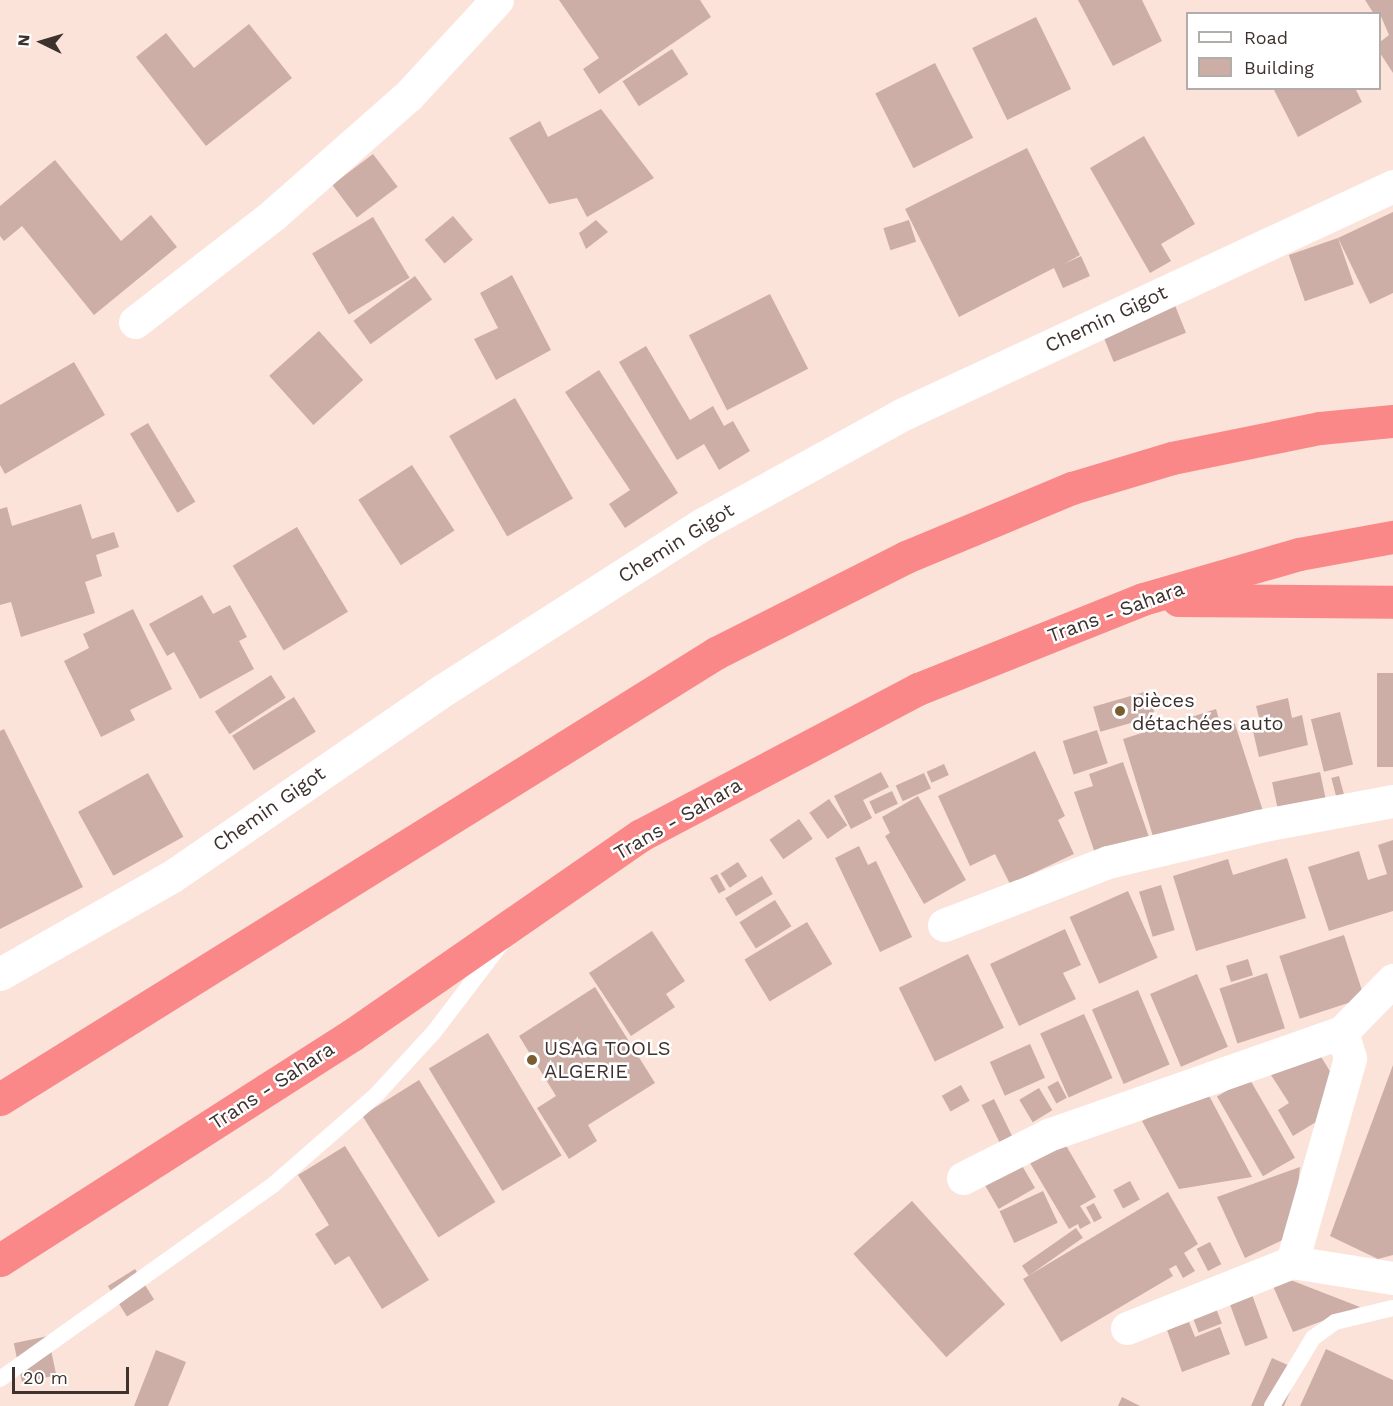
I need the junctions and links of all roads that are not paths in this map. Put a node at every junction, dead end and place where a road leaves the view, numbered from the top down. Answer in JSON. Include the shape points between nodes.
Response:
{"nodes":[{"id":1,"x":497,"y":0,"type":"edge"},
{"id":2,"x":1393,"y":186,"type":"edge"},
{"id":3,"x":135,"y":322,"type":"dead end"},
{"id":4,"x":1393,"y":421,"type":"edge"},
{"id":5,"x":1393,"y":537,"type":"edge"},
{"id":6,"x":1143,"y":599,"type":"junction"},
{"id":7,"x":1393,"y":602,"type":"edge"},
{"id":8,"x":1393,"y":801,"type":"edge"},
{"id":9,"x":516,"y":924,"type":"junction"},
{"id":10,"x":944,"y":925,"type":"dead end"},
{"id":11,"x":0,"y":974,"type":"edge"},
{"id":12,"x":1393,"y":980,"type":"edge"},
{"id":13,"x":1342,"y":1032,"type":"junction"},
{"id":14,"x":0,"y":1099,"type":"edge"},
{"id":15,"x":963,"y":1178,"type":"dead end"},
{"id":16,"x":0,"y":1260,"type":"edge"},
{"id":17,"x":1292,"y":1262,"type":"junction"},
{"id":18,"x":1393,"y":1278,"type":"edge"},
{"id":19,"x":1393,"y":1308,"type":"edge"},
{"id":20,"x":1127,"y":1328,"type":"dead end"},
{"id":21,"x":0,"y":1379,"type":"edge"},
{"id":22,"x":1272,"y":1406,"type":"edge"}],
"edges":[{"from":1,"to":3,"type":"street","via":[[408,96],[274,214]]},
{"from":2,"to":11,"type":"street","name":"Chemin Gigot","via":[[900,415],[703,524],[438,694],[171,877]]},
{"from":4,"to":14,"type":"highway","via":[[1320,428],[1172,458],[1072,488],[906,556],[716,653]]},
{"from":5,"to":6,"type":"highway","name":"Trans - Sahara","via":[[1299,554]]},
{"from":6,"to":7,"type":"highway"},
{"from":6,"to":9,"type":"highway","name":"Trans - Sahara","via":[[918,689],[641,835]]},
{"from":8,"to":10,"type":"street","via":[[1259,826],[1108,862]]},
{"from":9,"to":16,"type":"highway","name":"Trans - Sahara"},
{"from":9,"to":21,"type":"lane","via":[[434,1032],[377,1094],[274,1184]]},
{"from":12,"to":13,"type":"street"},
{"from":13,"to":15,"type":"street","via":[[1048,1135]]},
{"from":13,"to":17,"type":"street","via":[[1350,1058]]},
{"from":17,"to":18,"type":"street"},
{"from":17,"to":20,"type":"street"},
{"from":19,"to":22,"type":"lane","via":[[1335,1322],[1313,1338]]}]}
